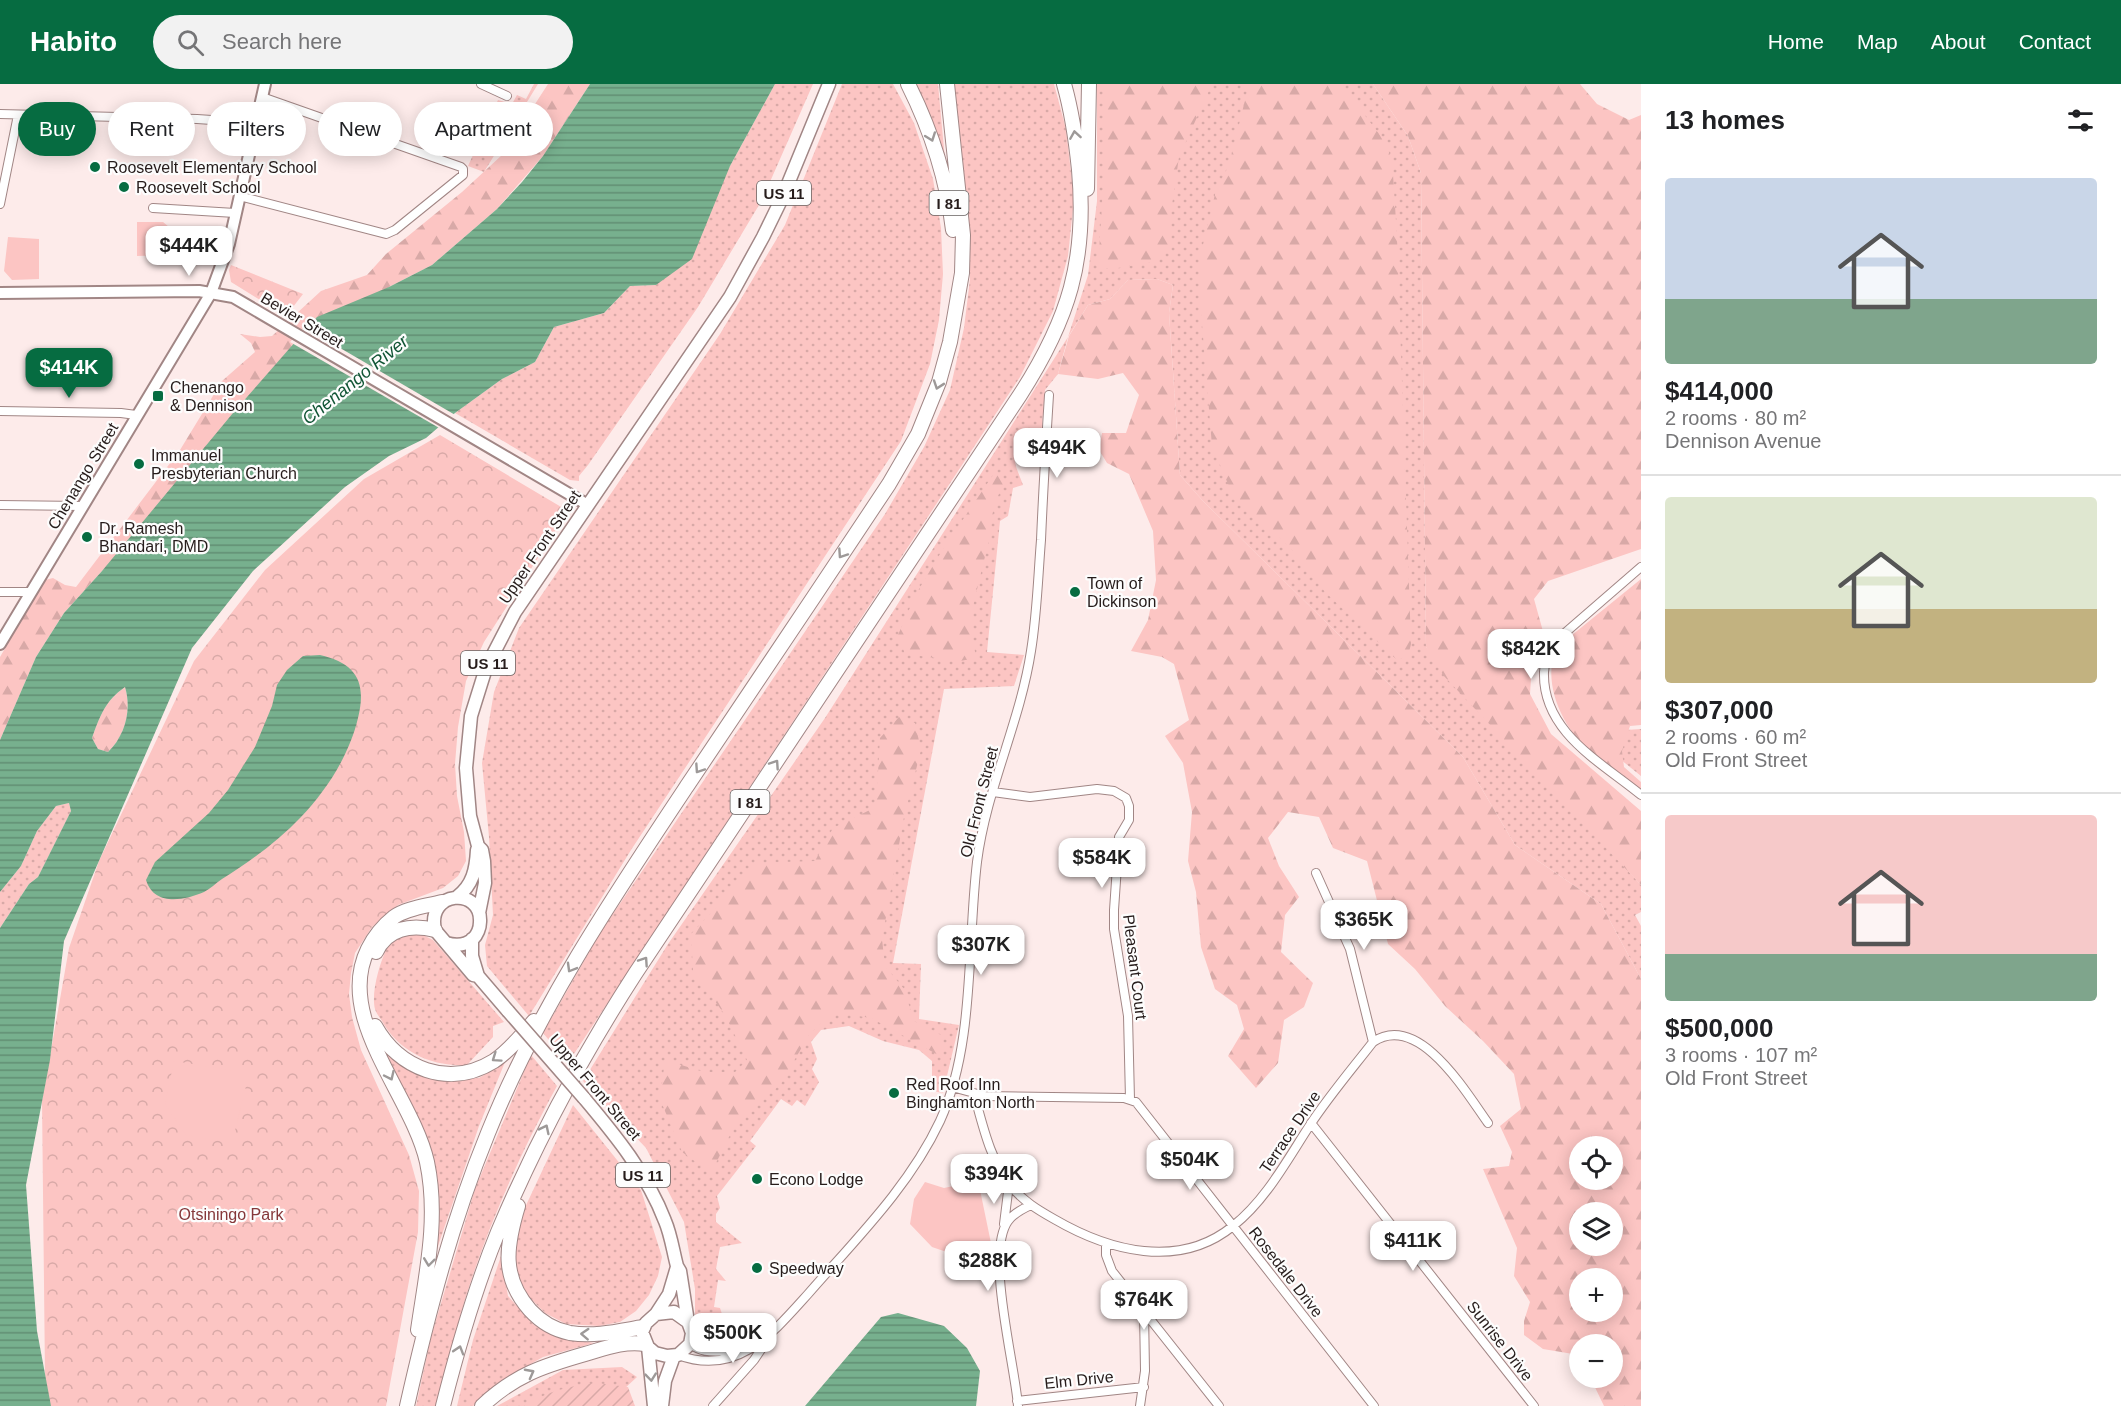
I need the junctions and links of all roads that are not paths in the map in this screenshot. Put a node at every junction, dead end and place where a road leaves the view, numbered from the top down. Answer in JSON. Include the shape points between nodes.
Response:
{"nodes":[{"id":1,"x":265,"y":84,"type":"edge"},
{"id":2,"x":829,"y":84,"type":"edge"},
{"id":3,"x":908,"y":84,"type":"edge"},
{"id":4,"x":948,"y":84,"type":"edge"},
{"id":5,"x":1064,"y":84,"type":"edge"},
{"id":6,"x":1089,"y":84,"type":"edge"},
{"id":7,"x":486,"y":85,"type":"edge"},
{"id":8,"x":507,"y":96,"type":"dead end"},
{"id":9,"x":262,"y":97,"type":"junction"},
{"id":10,"x":261,"y":102,"type":"edge"},
{"id":11,"x":0,"y":114,"type":"edge"},
{"id":12,"x":18,"y":115,"type":"joint"},
{"id":13,"x":96,"y":117,"type":"edge"},
{"id":14,"x":207,"y":120,"type":"edge"},
{"id":15,"x":248,"y":156,"type":"edge"},
{"id":16,"x":239,"y":196,"type":"junction"},
{"id":17,"x":0,"y":204,"type":"edge"},
{"id":18,"x":153,"y":208,"type":"dead end"},
{"id":19,"x":235,"y":213,"type":"junction"},
{"id":20,"x":1082,"y":214,"type":"junction"},
{"id":21,"x":0,"y":293,"type":"edge"},
{"id":22,"x":211,"y":293,"type":"junction"},
{"id":23,"x":952,"y":328,"type":"junction"},
{"id":24,"x":1049,"y":395,"type":"dead end"},
{"id":25,"x":0,"y":411,"type":"edge"},
{"id":26,"x":136,"y":415,"type":"junction"},
{"id":27,"x":0,"y":505,"type":"edge"},
{"id":28,"x":588,"y":505,"type":"junction"},
{"id":29,"x":82,"y":506,"type":"junction"},
{"id":30,"x":1641,"y":567,"type":"edge"},
{"id":31,"x":0,"y":592,"type":"edge"},
{"id":32,"x":31,"y":592,"type":"junction"},
{"id":33,"x":0,"y":644,"type":"edge"},
{"id":34,"x":993,"y":792,"type":"junction"},
{"id":35,"x":1641,"y":795,"type":"edge"},
{"id":36,"x":478,"y":846,"type":"junction"},
{"id":37,"x":1316,"y":873,"type":"dead end"},
{"id":38,"x":457,"y":897,"type":"junction"},
{"id":39,"x":442,"y":902,"type":"junction"},
{"id":40,"x":479,"y":914,"type":"junction"},
{"id":41,"x":435,"y":930,"type":"junction"},
{"id":42,"x":472,"y":939,"type":"junction"},
{"id":43,"x":446,"y":943,"type":"junction"},
{"id":44,"x":478,"y":976,"type":"junction"},
{"id":45,"x":551,"y":1002,"type":"junction"},
{"id":46,"x":1373,"y":1042,"type":"junction"},
{"id":47,"x":952,"y":1087,"type":"junction"},
{"id":48,"x":974,"y":1094,"type":"junction"},
{"id":49,"x":1130,"y":1099,"type":"junction"},
{"id":50,"x":1311,"y":1123,"type":"junction"},
{"id":51,"x":1488,"y":1124,"type":"dead end"},
{"id":52,"x":531,"y":1158,"type":"junction"},
{"id":53,"x":1009,"y":1184,"type":"junction"},
{"id":54,"x":1031,"y":1205,"type":"junction"},
{"id":55,"x":1234,"y":1226,"type":"junction"},
{"id":56,"x":1004,"y":1228,"type":"junction"},
{"id":57,"x":1106,"y":1243,"type":"junction"},
{"id":58,"x":677,"y":1266,"type":"junction"},
{"id":59,"x":1144,"y":1311,"type":"junction"},
{"id":60,"x":656,"y":1314,"type":"junction"},
{"id":61,"x":688,"y":1322,"type":"junction"},
{"id":62,"x":643,"y":1327,"type":"junction"},
{"id":63,"x":771,"y":1335,"type":"junction"},
{"id":64,"x":690,"y":1344,"type":"junction"},
{"id":65,"x":646,"y":1345,"type":"junction"},
{"id":66,"x":739,"y":1353,"type":"junction"},
{"id":67,"x":676,"y":1355,"type":"junction"},
{"id":68,"x":1144,"y":1387,"type":"junction"},
{"id":69,"x":408,"y":1401,"type":"edge"},
{"id":70,"x":1017,"y":1403,"type":"edge"},
{"id":71,"x":443,"y":1406,"type":"edge"},
{"id":72,"x":482,"y":1406,"type":"edge"},
{"id":73,"x":654,"y":1406,"type":"edge"},
{"id":74,"x":662,"y":1406,"type":"edge"},
{"id":75,"x":713,"y":1406,"type":"edge"},
{"id":76,"x":1140,"y":1406,"type":"edge"},
{"id":77,"x":1219,"y":1406,"type":"edge"},
{"id":78,"x":1374,"y":1406,"type":"edge"},
{"id":79,"x":1534,"y":1406,"type":"edge"}],
"edges":[{"from":1,"to":9,"type":"main road","name":"Chenango Street"},
{"from":2,"to":28,"type":"main road","name":"Upper Front Street","number":"US 11","via":[[783,196],[730,297]]},
{"from":3,"to":23,"type":"highway","number":"I 81","one_way":true,"via":[[935,148],[949,202],[956,258]]},
{"from":4,"to":23,"type":"highway","via":[[963,249]]},
{"from":20,"to":5,"type":"highway","number":"I 81","one_way":true,"via":[[1076,140]]},
{"from":6,"to":20,"type":"highway","via":[[1089,180]]},
{"from":7,"to":8,"type":"street"},
{"from":9,"to":10,"type":"main road","name":"Chenango Street"},
{"from":9,"to":16,"type":"street","via":[[461,167],[463,174],[386,234]]},
{"from":11,"to":12,"type":"street"},
{"from":12,"to":17,"type":"street"},
{"from":13,"to":14,"type":"street"},
{"from":15,"to":16,"type":"main road","name":"Chenango Street"},
{"from":16,"to":19,"type":"main road","name":"Chenango Street"},
{"from":18,"to":19,"type":"street"},
{"from":19,"to":22,"type":"main road","name":"Chenango Street","via":[[229,244]]},
{"from":52,"to":20,"type":"highway","number":"I 81","one_way":true,"via":[[569,1083],[624,990],[1028,382],[1054,336],[1071,289]]},
{"from":21,"to":22,"type":"main road","name":"Bevier Street"},
{"from":22,"to":26,"type":"main road","name":"Chenango Street"},
{"from":22,"to":28,"type":"main road","name":"Bevier Street","via":[[232,297]]},
{"from":23,"to":45,"type":"highway","number":"I 81","one_way":true,"via":[[929,409],[889,484],[613,897]]},
{"from":24,"to":34,"type":"street","name":"Old Front Street","via":[[1031,652]]},
{"from":25,"to":26,"type":"street"},
{"from":26,"to":29,"type":"main road","name":"Chenango Street"},
{"from":27,"to":29,"type":"street"},
{"from":28,"to":36,"type":"main road","name":"Upper Front Street","number":"US 11","via":[[515,612],[481,681],[471,716],[466,768],[469,808]]},
{"from":29,"to":32,"type":"main road","name":"Chenango Street"},
{"from":30,"to":35,"type":"street","via":[[1551,645],[1544,680],[1552,710],[1571,739]]},
{"from":31,"to":32,"type":"street"},
{"from":32,"to":33,"type":"main road","name":"Chenango Street"},
{"from":34,"to":47,"type":"street","name":"Old Front Street","via":[[977,861],[962,1045]]},
{"from":34,"to":49,"type":"street","name":"Pleasant Court","via":[[1030,797],[1097,789],[1114,791],[1126,798],[1130,806],[1129,820],[1119,837],[1114,910],[1128,1016]]},
{"from":36,"to":38,"type":"main road","name":"Upper Front Street","number":"US 11","via":[[473,877]]},
{"from":36,"to":40,"type":"main road","name":"Upper Front Street","number":"US 11","via":[[485,873]]},
{"from":37,"to":46,"type":"street","via":[[1350,949]]},
{"from":38,"to":39,"type":"main road"},
{"from":38,"to":40,"type":"main road","via":[[470,901]]},
{"from":39,"to":41,"type":"main road","via":[[435,913]]},
{"from":39,"to":69,"type":"highway","one_way":true,"via":[[400,914],[379,932],[365,955],[358,992],[366,1025],[426,1159],[431,1185],[433,1226]]},
{"from":40,"to":42,"type":"main road","name":"Upper Front Street","number":"US 11","via":[[480,927]]},
{"from":41,"to":43,"type":"main road","name":"Upper Front Street","number":"US 11"},
{"from":45,"to":41,"type":"highway","one_way":true,"via":[[502,1055],[481,1067],[443,1073],[408,1062],[389,1048],[370,1014],[367,994],[371,962],[379,946],[398,930],[412,926]]},
{"from":42,"to":43,"type":"main road","via":[[460,945]]},
{"from":42,"to":44,"type":"main road","name":"Upper Front Street","number":"US 11"},
{"from":43,"to":44,"type":"main road","name":"Upper Front Street","number":"US 11"},
{"from":44,"to":58,"type":"main road","name":"Upper Front Street","number":"US 11","bridge":true,"via":[[620,1140],[666,1223]]},
{"from":45,"to":69,"type":"highway","number":"I 81","via":[[489,1131],[464,1194]]},
{"from":46,"to":50,"type":"street","name":"Terrace Drive"},
{"from":46,"to":51,"type":"street","via":[[1387,1036],[1402,1036],[1430,1050],[1454,1074]]},
{"from":47,"to":48,"type":"street"},
{"from":47,"to":63,"type":"street","name":"Old Front Street","via":[[935,1132],[905,1180]]},
{"from":48,"to":49,"type":"street"},
{"from":48,"to":53,"type":"street","name":"Terrace Drive","via":[[988,1144]]},
{"from":49,"to":55,"type":"street","name":"Rosedale Drive"},
{"from":50,"to":55,"type":"street","name":"Terrace Drive","via":[[1270,1185]]},
{"from":50,"to":79,"type":"street","name":"Sunrise Drive"},
{"from":62,"to":52,"type":"highway","one_way":true,"via":[[600,1334],[569,1332],[538,1319],[514,1289],[509,1274],[509,1240]]},
{"from":71,"to":52,"type":"highway","number":"I 81","one_way":true,"via":[[477,1288]]},
{"from":53,"to":54,"type":"street","name":"Terrace Drive"},
{"from":53,"to":56,"type":"street"},
{"from":54,"to":56,"type":"street","via":[[1018,1211]]},
{"from":54,"to":57,"type":"street","name":"Terrace Drive","via":[[1069,1228]]},
{"from":55,"to":57,"type":"street","name":"Terrace Drive","via":[[1209,1241],[1174,1251],[1129,1250]]},
{"from":55,"to":78,"type":"street","name":"Rosedale Drive"},
{"from":56,"to":70,"type":"street","via":[[1000,1275]]},
{"from":57,"to":59,"type":"street","via":[[1109,1265]]},
{"from":58,"to":60,"type":"main road","via":[[669,1294]]},
{"from":58,"to":61,"type":"main road","name":"Upper Front Street","number":"US 11"},
{"from":59,"to":68,"type":"street"},
{"from":59,"to":77,"type":"street"},
{"from":60,"to":61,"type":"main road","via":[[674,1312]]},
{"from":60,"to":62,"type":"main road"},
{"from":61,"to":64,"type":"main road","name":"Upper Front Street","number":"US 11"},
{"from":62,"to":65,"type":"main road"},
{"from":63,"to":66,"type":"street","name":"Old Front Street"},
{"from":63,"to":75,"type":"street","name":"Old Front Street"},
{"from":64,"to":66,"type":"street","via":[[709,1352]]},
{"from":64,"to":67,"type":"main road"},
{"from":65,"to":67,"type":"main road","via":[[659,1355]]},
{"from":72,"to":65,"type":"highway","one_way":true,"via":[[497,1392],[546,1365],[618,1343]]},
{"from":65,"to":73,"type":"main road","one_way":true},
{"from":66,"to":67,"type":"street","name":"Old Front Street","via":[[712,1362]]},
{"from":67,"to":74,"type":"main road","via":[[665,1381]]},
{"from":68,"to":70,"type":"street","name":"Elm Drive"},
{"from":68,"to":76,"type":"street"}]}
